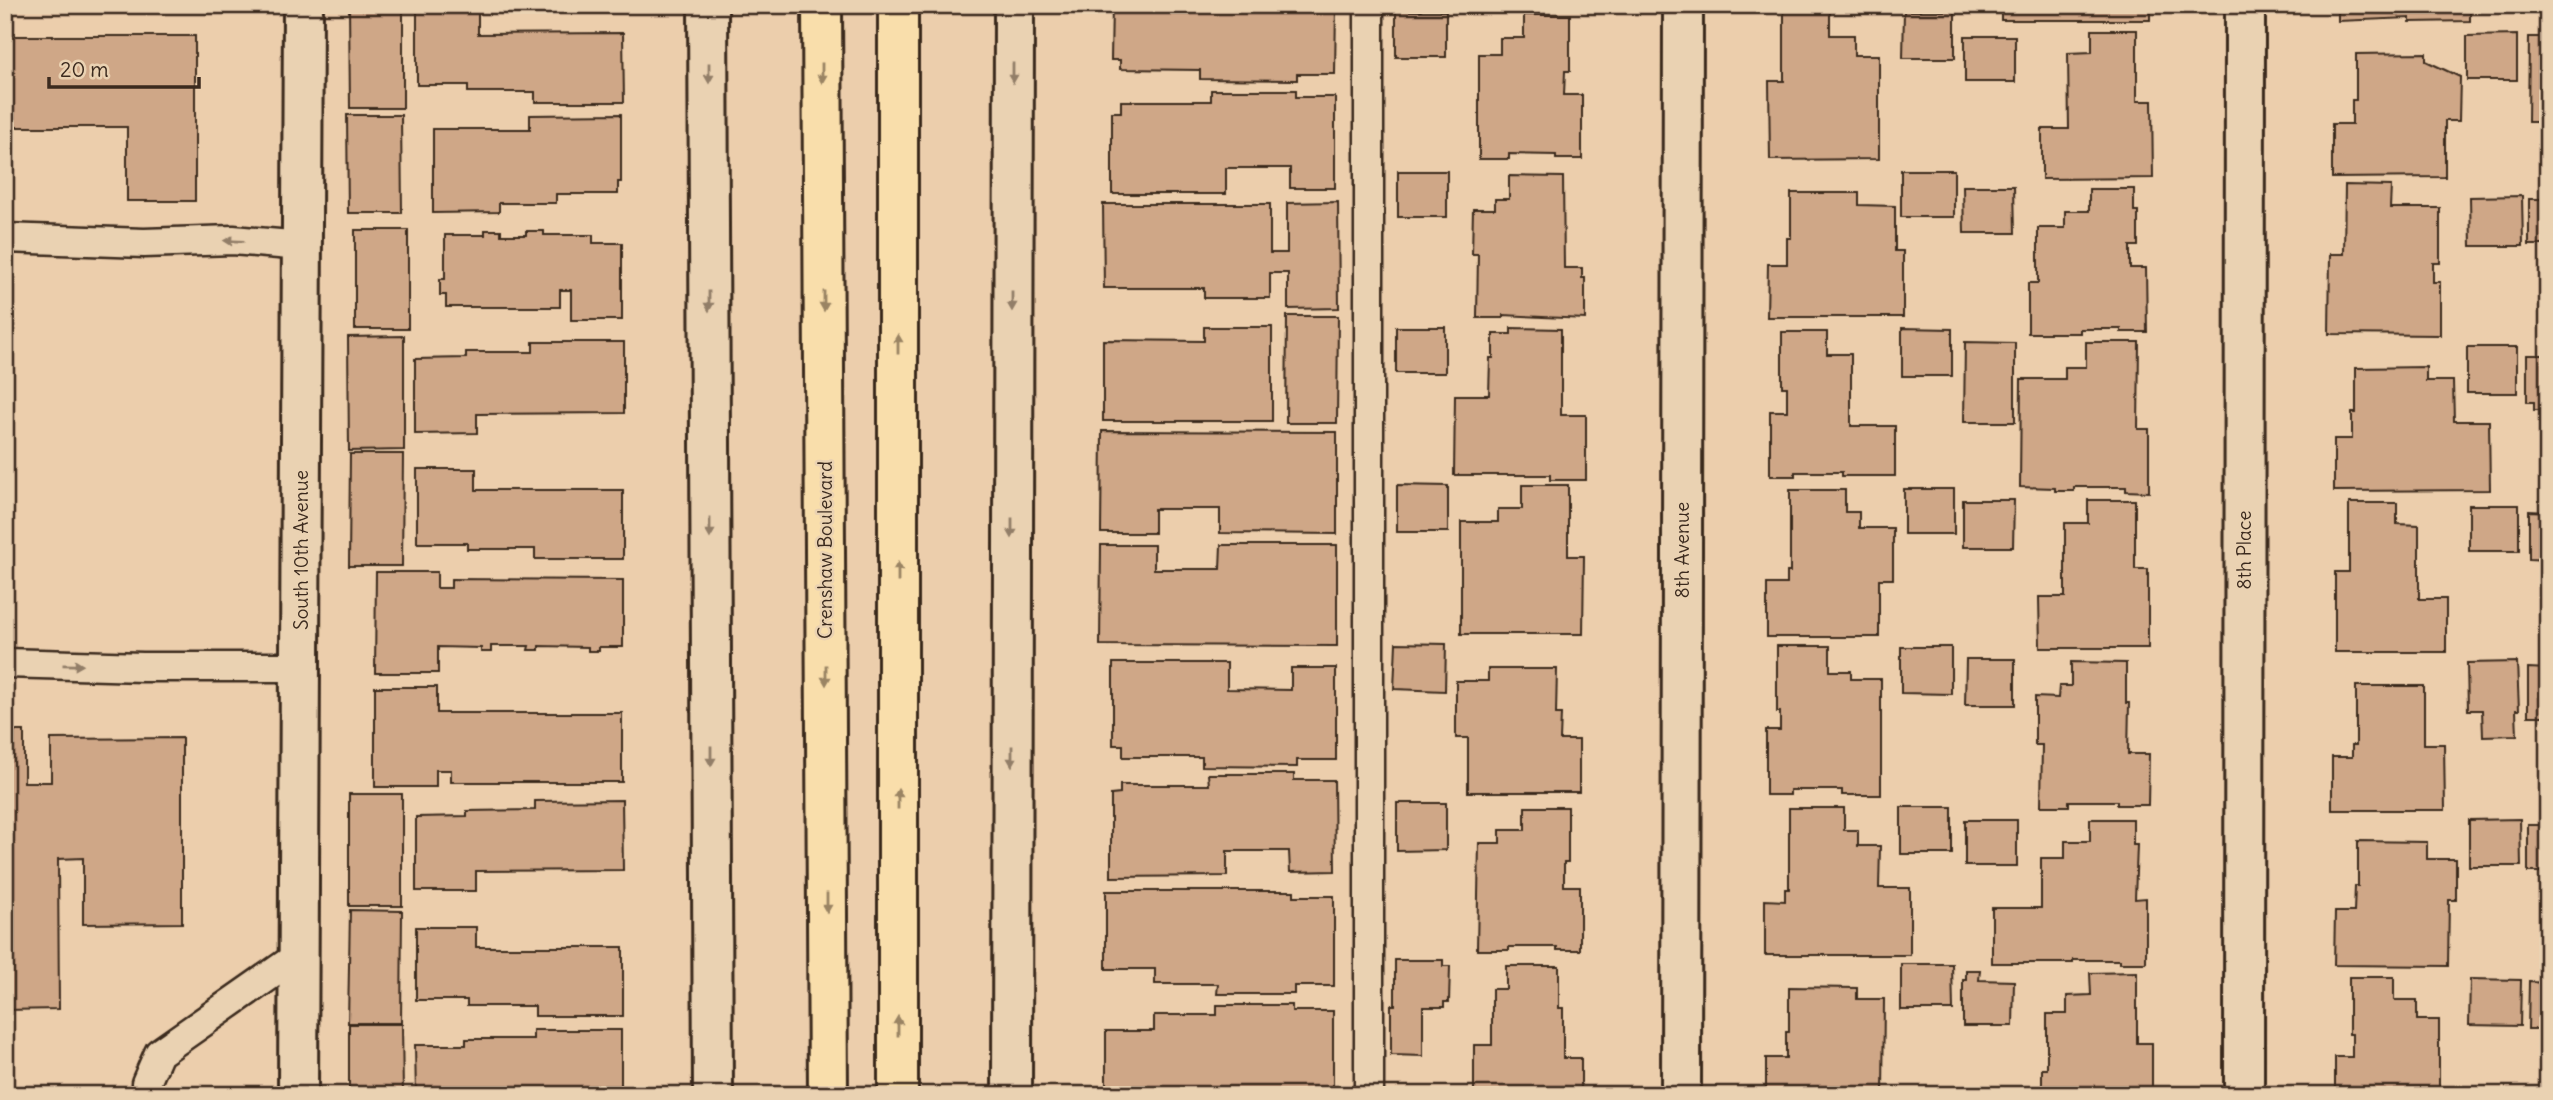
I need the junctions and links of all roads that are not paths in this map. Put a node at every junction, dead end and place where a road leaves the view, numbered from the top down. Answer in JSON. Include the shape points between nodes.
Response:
{"nodes":[{"id":1,"x":303,"y":5,"type":"edge"},
{"id":2,"x":708,"y":5,"type":"edge"},
{"id":3,"x":822,"y":5,"type":"edge"},
{"id":4,"x":898,"y":5,"type":"edge"},
{"id":5,"x":1014,"y":5,"type":"edge"},
{"id":6,"x":1369,"y":5,"type":"edge"},
{"id":7,"x":1683,"y":5,"type":"edge"},
{"id":8,"x":2245,"y":5,"type":"edge"},
{"id":9,"x":5,"y":238,"type":"edge"},
{"id":10,"x":302,"y":246,"type":"junction"},
{"id":11,"x":5,"y":663,"type":"edge"},
{"id":12,"x":300,"y":667,"type":"junction"},
{"id":13,"x":299,"y":955,"type":"junction"},
{"id":14,"x":147,"y":1095,"type":"edge"},
{"id":15,"x":298,"y":1095,"type":"edge"},
{"id":16,"x":713,"y":1095,"type":"edge"},
{"id":17,"x":828,"y":1095,"type":"edge"},
{"id":18,"x":898,"y":1095,"type":"edge"},
{"id":19,"x":1012,"y":1095,"type":"edge"},
{"id":20,"x":1368,"y":1095,"type":"edge"},
{"id":21,"x":1681,"y":1095,"type":"edge"},
{"id":22,"x":2244,"y":1095,"type":"edge"}],
"edges":[{"from":1,"to":10,"type":"street","name":"South 10th Avenue"},
{"from":2,"to":16,"type":"street","one_way":true},
{"from":3,"to":17,"type":"main road","name":"Crenshaw Boulevard","one_way":true},
{"from":18,"to":4,"type":"main road","one_way":true},
{"from":5,"to":19,"type":"street","one_way":true},
{"from":6,"to":20,"type":"lane"},
{"from":7,"to":21,"type":"street","name":"8th Avenue"},
{"from":8,"to":22,"type":"street","name":"8th Place"},
{"from":10,"to":9,"type":"lane","one_way":true,"via":[[233,240],[144,243]]},
{"from":10,"to":12,"type":"street","name":"South 10th Avenue"},
{"from":11,"to":12,"type":"lane","one_way":true},
{"from":12,"to":13,"type":"street","name":"South 10th Avenue"},
{"from":13,"to":14,"type":"lane","via":[[159,1053],[146,1083]]},
{"from":13,"to":15,"type":"street","name":"South 10th Avenue"}]}
